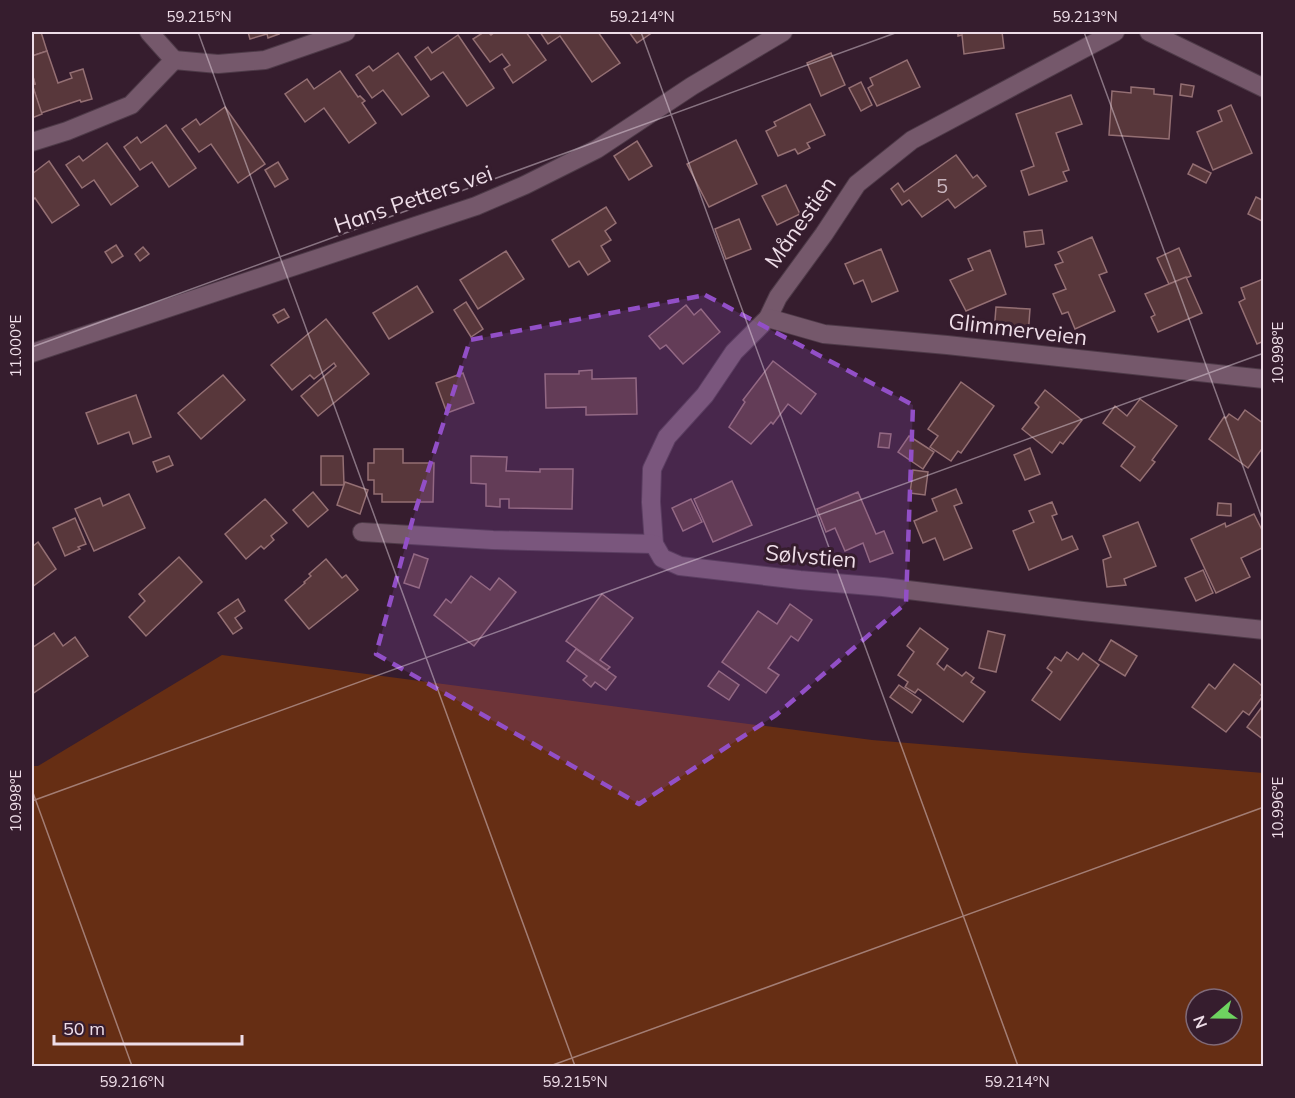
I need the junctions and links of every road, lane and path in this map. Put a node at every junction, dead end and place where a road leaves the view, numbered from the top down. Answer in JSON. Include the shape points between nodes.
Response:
{"nodes":[{"id":1,"x":149,"y":32,"type":"edge"},
{"id":2,"x":346,"y":32,"type":"edge"},
{"id":3,"x":783,"y":32,"type":"edge"},
{"id":4,"x":1115,"y":32,"type":"edge"},
{"id":5,"x":1149,"y":32,"type":"edge"},
{"id":6,"x":174,"y":60,"type":"junction"},
{"id":7,"x":1263,"y":88,"type":"edge"},
{"id":8,"x":32,"y":142,"type":"edge"},
{"id":9,"x":768,"y":318,"type":"junction"},
{"id":10,"x":32,"y":353,"type":"edge"},
{"id":11,"x":1263,"y":379,"type":"edge"},
{"id":12,"x":362,"y":532,"type":"dead end"},
{"id":13,"x":654,"y":544,"type":"junction"},
{"id":14,"x":1263,"y":630,"type":"edge"}],
"edges":[{"from":1,"to":6,"type":"street"},
{"from":2,"to":6,"type":"street","via":[[265,60],[218,64]]},
{"from":3,"to":10,"type":"street","name":"Hans Petters vei","via":[[597,148],[476,206]]},
{"from":4,"to":9,"type":"street","name":"Månestien","via":[[912,140],[857,183],[778,297]]},
{"from":5,"to":7,"type":"street"},
{"from":6,"to":8,"type":"street","via":[[131,105]]},
{"from":9,"to":11,"type":"street","name":"Glimmerveien","via":[[824,334]]},
{"from":9,"to":13,"type":"street","name":"Månestien","via":[[734,352],[705,394],[667,437],[652,469]]},
{"from":12,"to":13,"type":"street"},
{"from":13,"to":14,"type":"street","name":"Sølvstien","via":[[663,558],[680,566]]}]}
